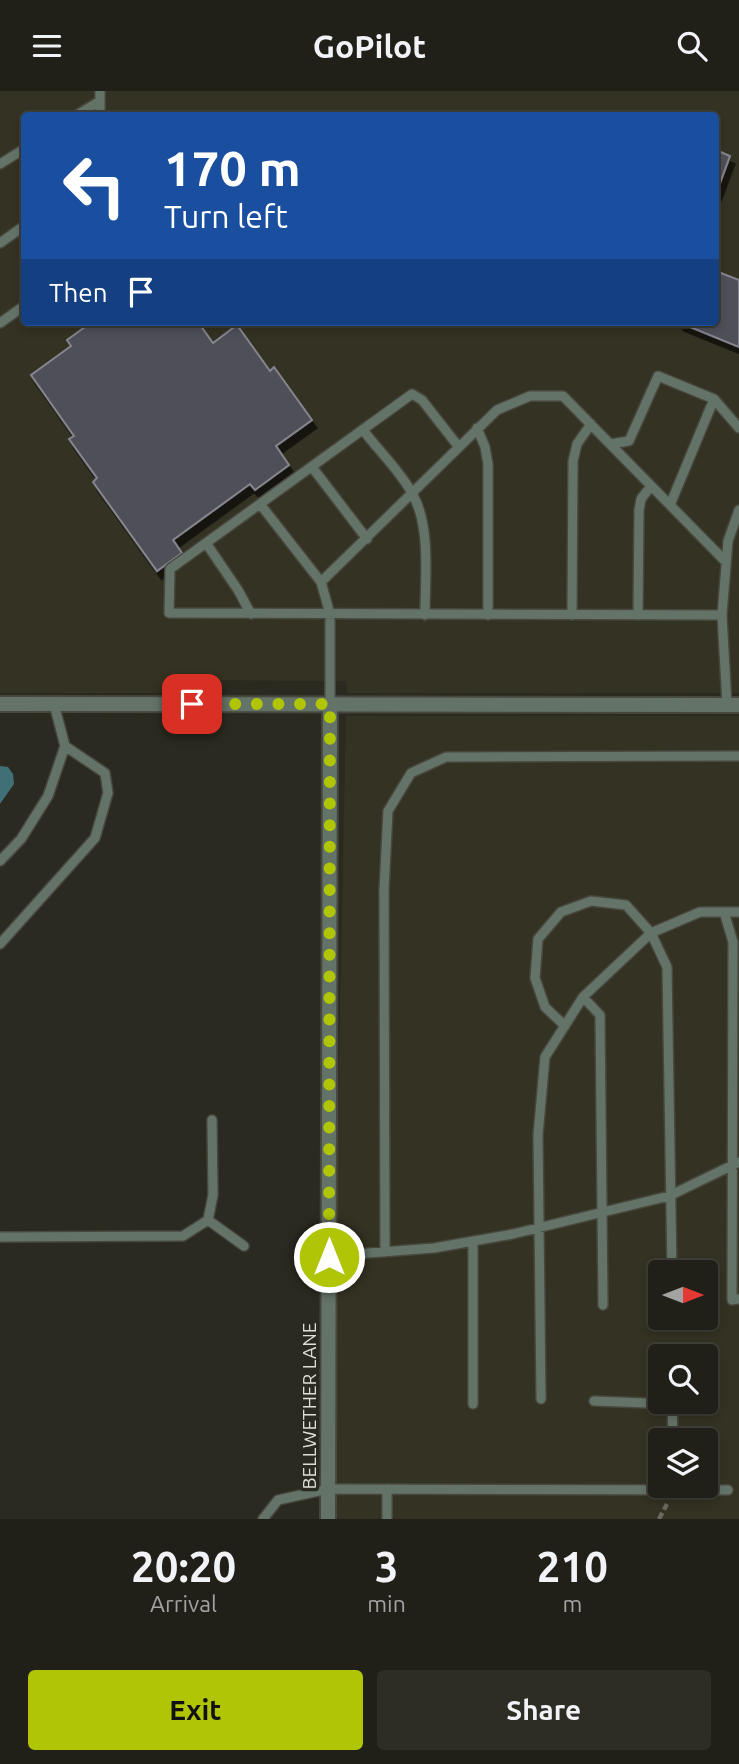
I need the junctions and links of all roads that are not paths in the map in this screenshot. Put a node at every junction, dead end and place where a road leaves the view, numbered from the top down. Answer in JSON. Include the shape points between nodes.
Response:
{"nodes":[{"id":1,"x":100,"y":96,"type":"edge"},
{"id":2,"x":81,"y":112,"type":"edge"},
{"id":3,"x":21,"y":151,"type":"edge"},
{"id":4,"x":0,"y":164,"type":"edge"},
{"id":5,"x":21,"y":228,"type":"edge"},
{"id":6,"x":0,"y":243,"type":"edge"},
{"id":7,"x":21,"y":308,"type":"edge"},
{"id":8,"x":0,"y":323,"type":"edge"},
{"id":9,"x":714,"y":399,"type":"junction"},
{"id":10,"x":591,"y":424,"type":"junction"},
{"id":11,"x":477,"y":428,"type":"junction"},
{"id":12,"x":739,"y":428,"type":"edge"},
{"id":13,"x":363,"y":430,"type":"junction"},
{"id":14,"x":610,"y":444,"type":"junction"},
{"id":15,"x":458,"y":446,"type":"junction"},
{"id":16,"x":312,"y":467,"type":"junction"},
{"id":17,"x":652,"y":486,"type":"junction"},
{"id":18,"x":413,"y":494,"type":"junction"},
{"id":19,"x":260,"y":504,"type":"junction"},
{"id":20,"x":670,"y":505,"type":"junction"},
{"id":21,"x":739,"y":510,"type":"edge"},
{"id":22,"x":367,"y":539,"type":"junction"},
{"id":23,"x":206,"y":543,"type":"junction"},
{"id":24,"x":726,"y":562,"type":"junction"},
{"id":25,"x":321,"y":582,"type":"junction"},
{"id":26,"x":251,"y":614,"type":"junction"},
{"id":27,"x":330,"y":614,"type":"junction"},
{"id":28,"x":425,"y":615,"type":"junction"},
{"id":29,"x":488,"y":615,"type":"junction"},
{"id":30,"x":572,"y":615,"type":"junction"},
{"id":31,"x":638,"y":615,"type":"junction"},
{"id":32,"x":722,"y":615,"type":"junction"},
{"id":33,"x":0,"y":704,"type":"edge"},
{"id":34,"x":54,"y":704,"type":"junction"},
{"id":35,"x":330,"y":704,"type":"junction"},
{"id":36,"x":733,"y":705,"type":"edge"},
{"id":37,"x":65,"y":746,"type":"junction"},
{"id":38,"x":739,"y":756,"type":"edge"},
{"id":39,"x":0,"y":861,"type":"edge"},
{"id":40,"x":724,"y":912,"type":"junction"},
{"id":41,"x":739,"y":912,"type":"edge"},
{"id":42,"x":651,"y":933,"type":"junction"},
{"id":43,"x":0,"y":944,"type":"edge"},
{"id":44,"x":583,"y":997,"type":"junction"},
{"id":45,"x":565,"y":1026,"type":"junction"},
{"id":46,"x":212,"y":1120,"type":"dead end"},
{"id":47,"x":735,"y":1164,"type":"edge"},
{"id":48,"x":669,"y":1196,"type":"junction"},
{"id":49,"x":602,"y":1212,"type":"junction"},
{"id":50,"x":208,"y":1220,"type":"junction"},
{"id":51,"x":540,"y":1227,"type":"junction"},
{"id":52,"x":0,"y":1237,"type":"edge"},
{"id":53,"x":473,"y":1241,"type":"junction"},
{"id":54,"x":244,"y":1246,"type":"dead end"},
{"id":55,"x":385,"y":1252,"type":"junction"},
{"id":56,"x":329,"y":1257,"type":"junction"},
{"id":57,"x":672,"y":1260,"type":"edge"},
{"id":58,"x":739,"y":1299,"type":"edge"},
{"id":59,"x":603,"y":1305,"type":"dead end"},
{"id":60,"x":541,"y":1399,"type":"dead end"},
{"id":61,"x":594,"y":1401,"type":"dead end"},
{"id":62,"x":648,"y":1402,"type":"edge"},
{"id":63,"x":473,"y":1404,"type":"dead end"},
{"id":64,"x":648,"y":1488,"type":"edge"},
{"id":65,"x":328,"y":1489,"type":"junction"},
{"id":66,"x":387,"y":1489,"type":"junction"},
{"id":67,"x":718,"y":1490,"type":"edge"},
{"id":68,"x":728,"y":1490,"type":"dead end"},
{"id":69,"x":263,"y":1519,"type":"edge"},
{"id":70,"x":328,"y":1519,"type":"edge"},
{"id":71,"x":387,"y":1519,"type":"edge"}],
"edges":[{"from":1,"to":2,"type":"lane"},
{"from":3,"to":4,"type":"lane"},
{"from":5,"to":6,"type":"lane"},
{"from":7,"to":8,"type":"lane"},
{"from":9,"to":12,"type":"lane"},
{"from":9,"to":14,"type":"lane","via":[[658,376],[629,441]]},
{"from":9,"to":20,"type":"lane"},
{"from":10,"to":11,"type":"lane","via":[[563,396],[530,396],[497,410]]},
{"from":10,"to":14,"type":"lane"},
{"from":10,"to":30,"type":"lane","via":[[577,444],[573,461]]},
{"from":11,"to":15,"type":"lane"},
{"from":11,"to":29,"type":"lane","via":[[488,464]]},
{"from":13,"to":15,"type":"lane","via":[[412,394],[422,400]]},
{"from":13,"to":16,"type":"lane"},
{"from":13,"to":18,"type":"lane"},
{"from":14,"to":17,"type":"lane"},
{"from":15,"to":18,"type":"lane"},
{"from":16,"to":19,"type":"lane"},
{"from":16,"to":22,"type":"lane"},
{"from":17,"to":20,"type":"lane"},
{"from":17,"to":31,"type":"lane","via":[[639,510]]},
{"from":18,"to":22,"type":"lane"},
{"from":18,"to":28,"type":"lane","via":[[424,530]]},
{"from":19,"to":23,"type":"lane"},
{"from":19,"to":25,"type":"lane"},
{"from":20,"to":24,"type":"lane"},
{"from":21,"to":24,"type":"lane"},
{"from":22,"to":25,"type":"lane"},
{"from":23,"to":26,"type":"lane"},
{"from":23,"to":26,"type":"lane","via":[[170,569],[169,613]]},
{"from":24,"to":32,"type":"lane"},
{"from":25,"to":27,"type":"lane"},
{"from":26,"to":27,"type":"lane"},
{"from":27,"to":28,"type":"lane"},
{"from":27,"to":35,"type":"lane"},
{"from":28,"to":29,"type":"lane"},
{"from":29,"to":30,"type":"lane"},
{"from":30,"to":31,"type":"lane"},
{"from":31,"to":32,"type":"lane"},
{"from":32,"to":36,"type":"lane"},
{"from":33,"to":34,"type":"street"},
{"from":34,"to":35,"type":"street"},
{"from":34,"to":37,"type":"lane"},
{"from":35,"to":36,"type":"street"},
{"from":35,"to":56,"type":"street","name":"BELLWETHER LANE"},
{"from":37,"to":39,"type":"lane","via":[[48,796]]},
{"from":37,"to":43,"type":"lane","via":[[105,772],[108,793],[95,838]]},
{"from":38,"to":55,"type":"lane","via":[[446,757],[411,772],[388,810]]},
{"from":40,"to":41,"type":"lane"},
{"from":40,"to":42,"type":"lane","via":[[700,912]]},
{"from":40,"to":47,"type":"lane","via":[[733,942]]},
{"from":42,"to":44,"type":"lane"},
{"from":42,"to":45,"type":"lane","via":[[626,905],[591,901],[562,912],[538,939],[535,978],[545,1007]]},
{"from":42,"to":48,"type":"lane","via":[[667,967]]},
{"from":44,"to":45,"type":"lane"},
{"from":44,"to":49,"type":"lane","via":[[600,1014]]},
{"from":45,"to":51,"type":"lane","via":[[545,1057],[538,1135]]},
{"from":46,"to":50,"type":"lane","via":[[213,1195]]},
{"from":47,"to":48,"type":"lane"},
{"from":47,"to":58,"type":"lane","via":[[732,1300]]},
{"from":48,"to":49,"type":"lane"},
{"from":48,"to":57,"type":"lane"},
{"from":49,"to":51,"type":"lane"},
{"from":49,"to":59,"type":"lane"},
{"from":50,"to":52,"type":"lane","via":[[183,1235]]},
{"from":50,"to":54,"type":"lane"},
{"from":51,"to":53,"type":"lane"},
{"from":51,"to":60,"type":"lane"},
{"from":53,"to":55,"type":"lane"},
{"from":53,"to":63,"type":"lane"},
{"from":55,"to":56,"type":"lane"},
{"from":56,"to":65,"type":"street","name":"BELLWETHER LANE"},
{"from":61,"to":62,"type":"lane"},
{"from":64,"to":66,"type":"lane"},
{"from":65,"to":66,"type":"lane"},
{"from":65,"to":69,"type":"lane","via":[[278,1500]]},
{"from":65,"to":70,"type":"street","name":"BELLWETHER LANE"},
{"from":66,"to":71,"type":"lane"},
{"from":67,"to":68,"type":"lane"}]}
